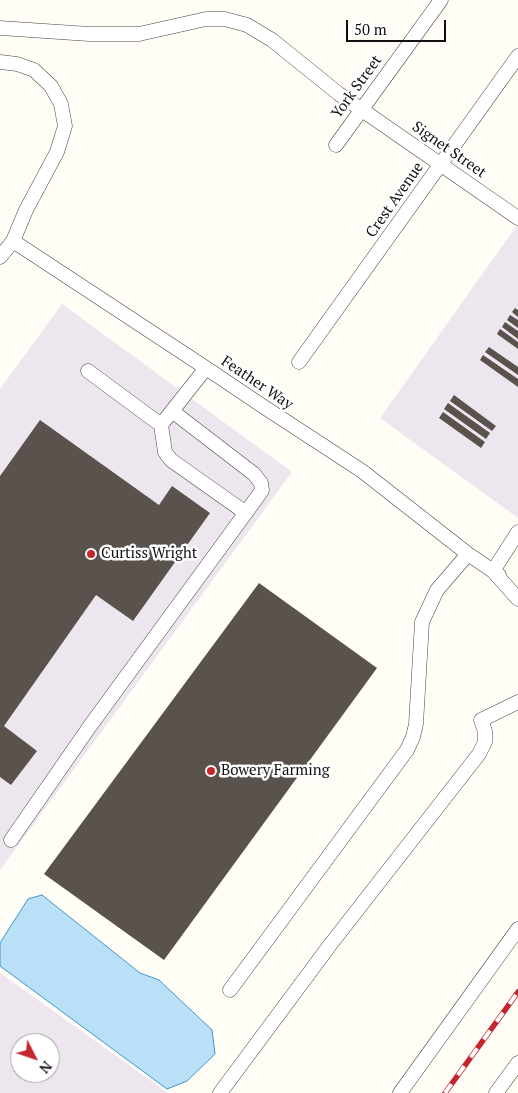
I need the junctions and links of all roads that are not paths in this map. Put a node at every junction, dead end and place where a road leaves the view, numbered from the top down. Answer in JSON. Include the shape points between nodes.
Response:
{"nodes":[{"id":1,"x":441,"y":0,"type":"edge"},
{"id":2,"x":0,"y":28,"type":"edge"},
{"id":3,"x":518,"y":56,"type":"edge"},
{"id":4,"x":0,"y":62,"type":"edge"},
{"id":5,"x":362,"y":109,"type":"junction"},
{"id":6,"x":336,"y":145,"type":"dead end"},
{"id":7,"x":441,"y":164,"type":"junction"},
{"id":8,"x":518,"y":218,"type":"edge"},
{"id":9,"x":13,"y":241,"type":"junction"},
{"id":10,"x":0,"y":257,"type":"edge"},
{"id":11,"x":300,"y":362,"type":"dead end"},
{"id":12,"x":206,"y":368,"type":"junction"},
{"id":13,"x":88,"y":371,"type":"dead end"},
{"id":14,"x":172,"y":411,"type":"junction"},
{"id":15,"x":161,"y":425,"type":"junction"},
{"id":16,"x":246,"y":513,"type":"junction"},
{"id":17,"x":518,"y":532,"type":"edge"},
{"id":18,"x":468,"y":554,"type":"junction"},
{"id":19,"x":493,"y":571,"type":"junction"},
{"id":20,"x":518,"y":589,"type":"edge"},
{"id":21,"x":518,"y":599,"type":"edge"},
{"id":22,"x":518,"y":702,"type":"edge"},
{"id":23,"x":11,"y":840,"type":"dead end"},
{"id":24,"x":518,"y":929,"type":"edge"},
{"id":25,"x":230,"y":990,"type":"dead end"},
{"id":26,"x":518,"y":1063,"type":"edge"},
{"id":27,"x":220,"y":1093,"type":"edge"},
{"id":28,"x":400,"y":1093,"type":"edge"},
{"id":29,"x":496,"y":1093,"type":"edge"}],
"edges":[{"from":1,"to":5,"type":"street","name":"York Street"},
{"from":2,"to":5,"type":"street","name":"Signet Street","via":[[138,34],[206,19],[225,19],[247,26],[272,40]]},
{"from":3,"to":7,"type":"street","name":"Crest Avenue"},
{"from":4,"to":9,"type":"street","via":[[34,70],[51,86],[60,104],[65,126],[57,152]]},
{"from":5,"to":6,"type":"street","name":"York Street"},
{"from":5,"to":7,"type":"street","name":"Signet Street"},
{"from":7,"to":8,"type":"street","name":"Signet Street"},
{"from":7,"to":11,"type":"street","name":"Crest Avenue"},
{"from":9,"to":10,"type":"street"},
{"from":9,"to":12,"type":"street","name":"Feather Way"},
{"from":12,"to":14,"type":"street"},
{"from":12,"to":18,"type":"street","name":"Feather Way","via":[[362,471]]},
{"from":13,"to":15,"type":"street"},
{"from":14,"to":15,"type":"street"},
{"from":14,"to":16,"type":"street","via":[[258,479],[262,490]]},
{"from":15,"to":16,"type":"street","via":[[170,460]]},
{"from":16,"to":23,"type":"street"},
{"from":17,"to":19,"type":"street"},
{"from":18,"to":19,"type":"street","name":"Feather Way"},
{"from":18,"to":25,"type":"street","via":[[436,590],[422,622],[416,724],[406,750]]},
{"from":19,"to":20,"type":"street","name":"Feather Way"},
{"from":19,"to":21,"type":"street","name":"Feather Way"},
{"from":22,"to":27,"type":"street","via":[[481,720],[485,742],[479,754]]},
{"from":24,"to":28,"type":"street"},
{"from":26,"to":29,"type":"street"}]}
